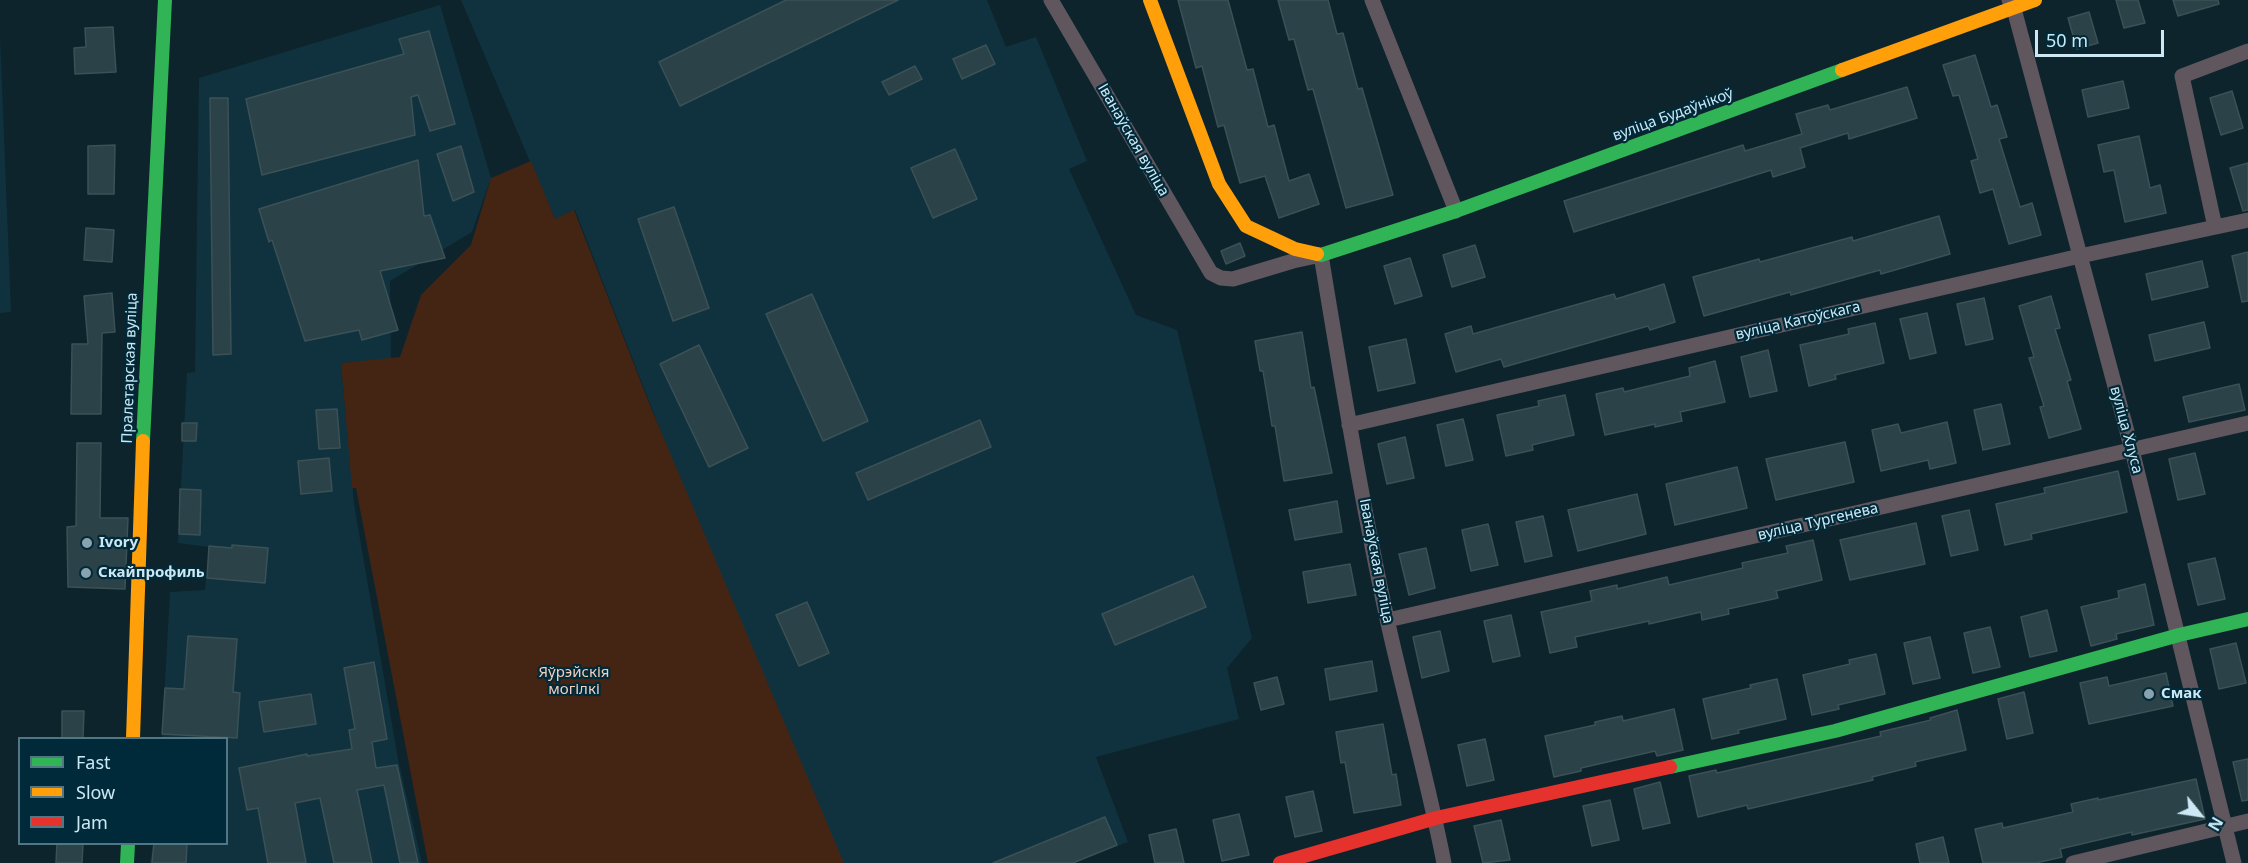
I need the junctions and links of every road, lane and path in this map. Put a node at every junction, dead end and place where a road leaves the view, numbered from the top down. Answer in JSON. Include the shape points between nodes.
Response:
{"nodes":[{"id":1,"x":165,"y":0,"type":"edge"},
{"id":2,"x":1051,"y":0,"type":"edge"},
{"id":3,"x":1150,"y":0,"type":"edge"},
{"id":4,"x":1372,"y":0,"type":"edge"},
{"id":5,"x":2035,"y":0,"type":"edge"},
{"id":6,"x":2012,"y":4,"type":"edge"},
{"id":7,"x":2248,"y":51,"type":"edge"},
{"id":8,"x":1456,"y":211,"type":"junction"},
{"id":9,"x":2248,"y":220,"type":"edge"},
{"id":10,"x":2215,"y":227,"type":"junction"},
{"id":11,"x":1321,"y":255,"type":"junction"},
{"id":12,"x":2080,"y":256,"type":"junction"},
{"id":13,"x":2248,"y":423,"type":"edge"},
{"id":14,"x":1349,"y":425,"type":"junction"},
{"id":15,"x":2132,"y":450,"type":"junction"},
{"id":16,"x":2248,"y":619,"type":"edge"},
{"id":17,"x":1388,"y":620,"type":"junction"},
{"id":18,"x":2178,"y":635,"type":"junction"},
{"id":19,"x":133,"y":737,"type":"edge"},
{"id":20,"x":1436,"y":818,"type":"junction"},
{"id":21,"x":2248,"y":821,"type":"edge"},
{"id":22,"x":2224,"y":827,"type":"junction"},
{"id":23,"x":128,"y":845,"type":"edge"},
{"id":24,"x":128,"y":863,"type":"edge"},
{"id":25,"x":1280,"y":863,"type":"edge"},
{"id":26,"x":1444,"y":863,"type":"edge"},
{"id":27,"x":2073,"y":863,"type":"edge"},
{"id":28,"x":2234,"y":863,"type":"edge"}],
"edges":[{"from":1,"to":19,"type":"street","name":"Пралетарская вуліца","via":[[145,381]]},
{"from":2,"to":11,"type":"street","name":"Іванаўская вуліца","via":[[1211,273],[1233,279]]},
{"from":3,"to":11,"type":"street","via":[[1219,184],[1246,226],[1295,249]]},
{"from":4,"to":8,"type":"street"},
{"from":5,"to":6,"type":"street","name":"вуліца Будаўнікоў"},
{"from":6,"to":8,"type":"street","name":"вуліца Будаўнікоў"},
{"from":6,"to":12,"type":"street","name":"вуліца Хлуса"},
{"from":7,"to":10,"type":"street","via":[[2182,76]]},
{"from":8,"to":11,"type":"street","name":"вуліца Будаўнікоў"},
{"from":9,"to":10,"type":"street","name":"вуліца Катоўскага"},
{"from":10,"to":12,"type":"street","name":"вуліца Катоўскага"},
{"from":11,"to":14,"type":"street","name":"Іванаўская вуліца"},
{"from":12,"to":14,"type":"street","name":"вуліца Катоўскага"},
{"from":12,"to":15,"type":"street","name":"вуліца Хлуса"},
{"from":13,"to":15,"type":"street","name":"вуліца Тургенева"},
{"from":14,"to":17,"type":"street","name":"Іванаўская вуліца"},
{"from":15,"to":17,"type":"street","name":"вуліца Тургенева"},
{"from":15,"to":18,"type":"street","name":"вуліца Хлуса"},
{"from":16,"to":18,"type":"street"},
{"from":17,"to":20,"type":"street","name":"Іванаўская вуліца"},
{"from":18,"to":20,"type":"street","via":[[1835,731]]},
{"from":18,"to":22,"type":"street","name":"вуліца Хлуса"},
{"from":20,"to":25,"type":"street"},
{"from":20,"to":26,"type":"street","name":"Іванаўская вуліца"},
{"from":21,"to":22,"type":"street"},
{"from":22,"to":27,"type":"street"},
{"from":22,"to":28,"type":"street","name":"вуліца Хлуса"},
{"from":23,"to":24,"type":"street"}]}
